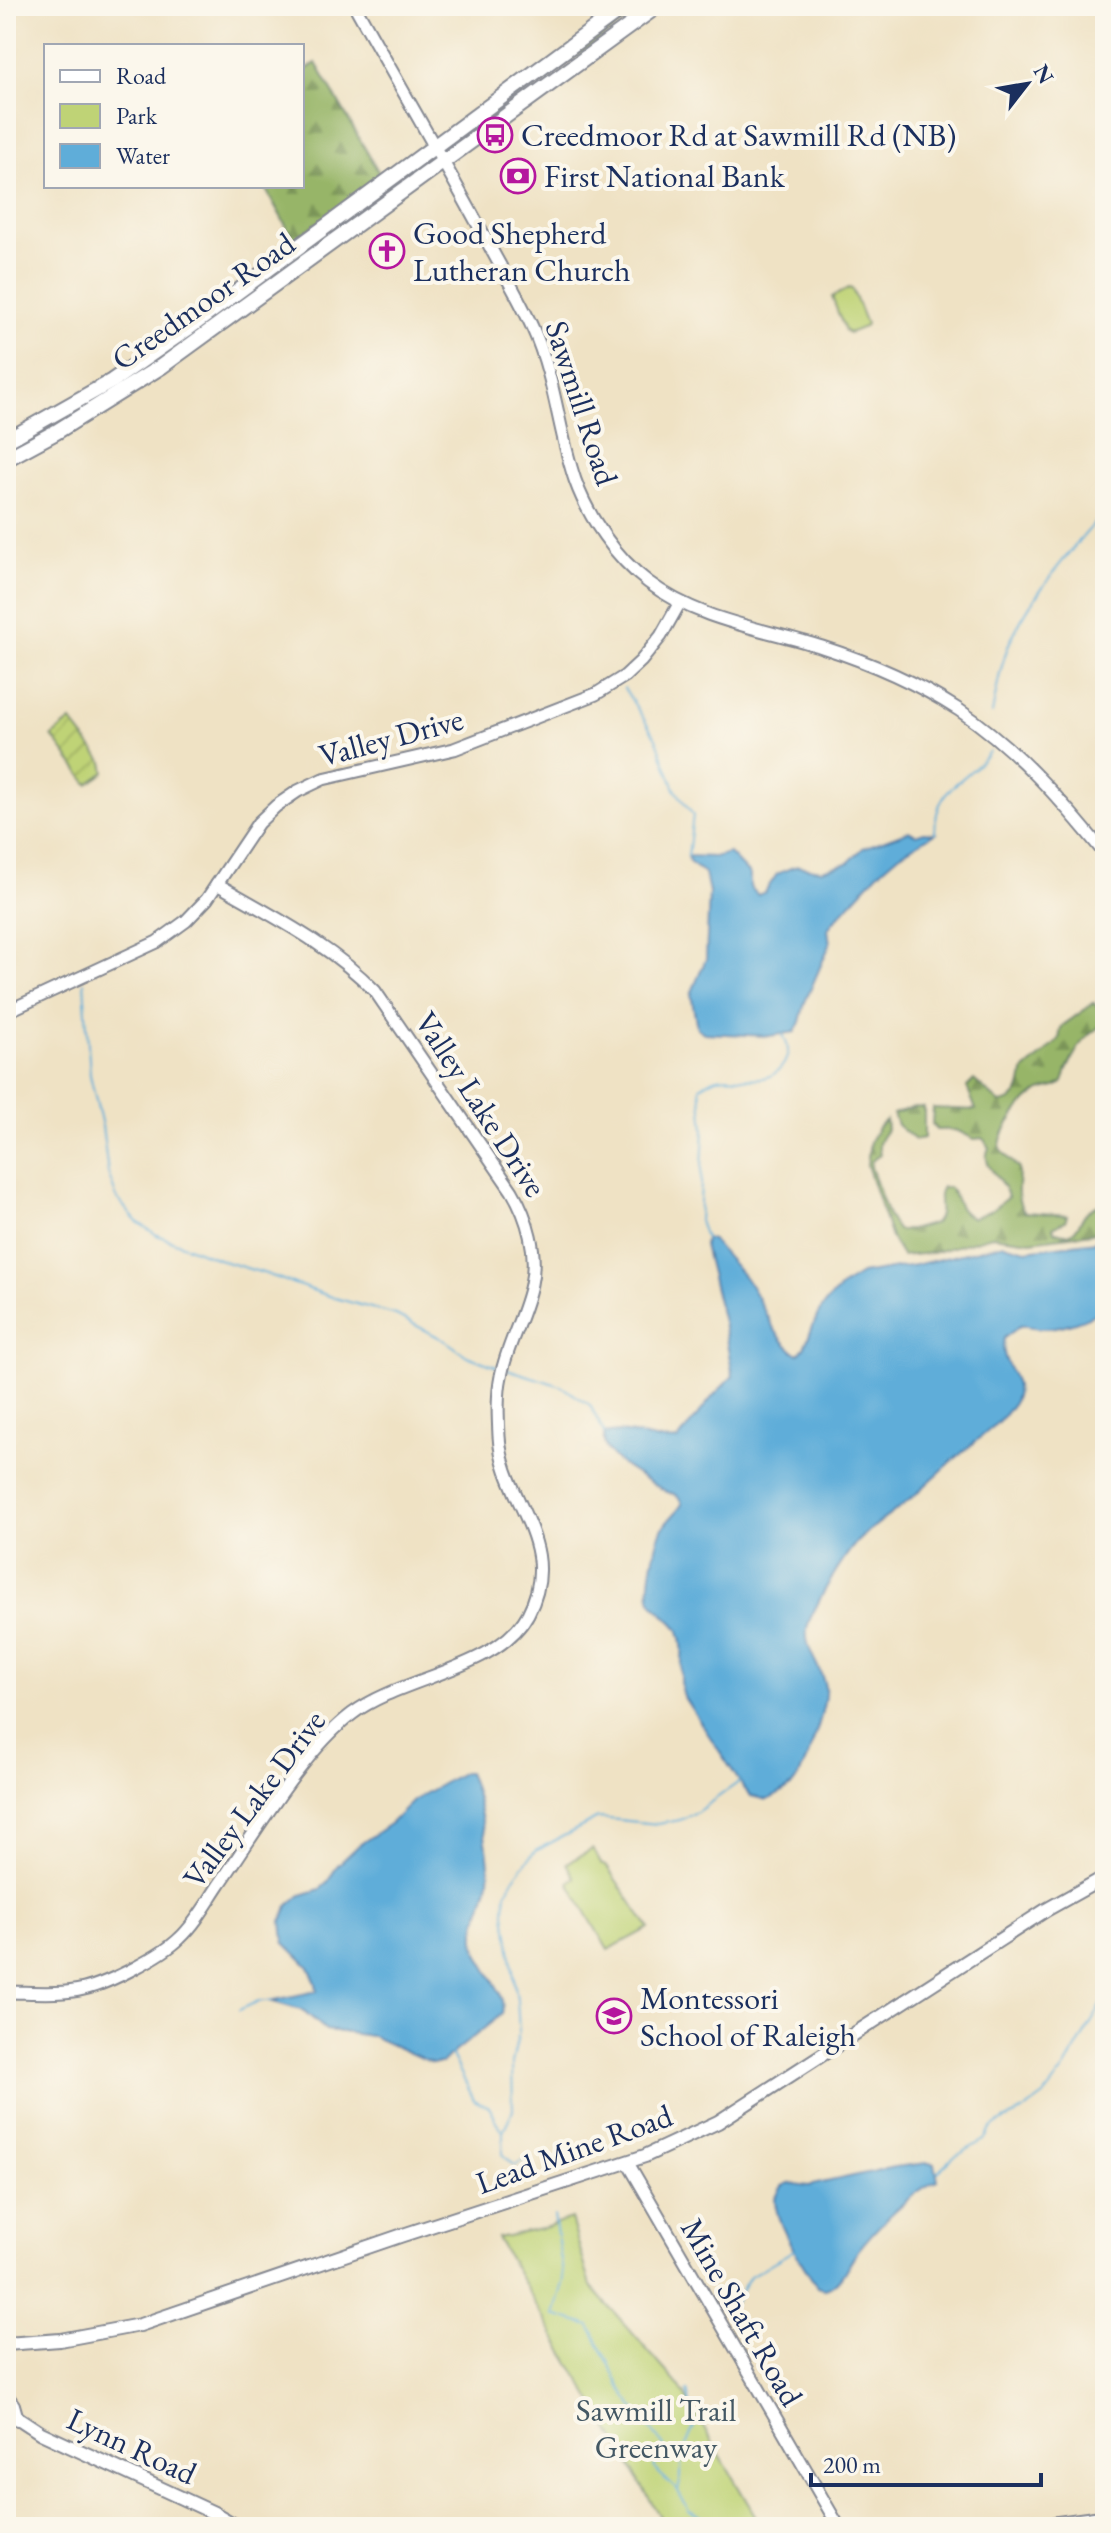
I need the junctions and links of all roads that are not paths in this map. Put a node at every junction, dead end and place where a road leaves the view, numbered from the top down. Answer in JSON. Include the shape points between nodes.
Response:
{"nodes":[{"id":1,"x":355,"y":6,"type":"edge"},
{"id":2,"x":625,"y":6,"type":"edge"},
{"id":3,"x":657,"y":6,"type":"edge"},
{"id":4,"x":435,"y":146,"type":"junction"},
{"id":5,"x":445,"y":162,"type":"junction"},
{"id":6,"x":6,"y":441,"type":"edge"},
{"id":7,"x":6,"y":459,"type":"edge"},
{"id":8,"x":679,"y":604,"type":"junction"},
{"id":9,"x":1105,"y":854,"type":"edge"},
{"id":10,"x":217,"y":884,"type":"junction"},
{"id":11,"x":6,"y":1012,"type":"edge"},
{"id":12,"x":1103,"y":1879,"type":"edge"},
{"id":13,"x":6,"y":1992,"type":"edge"},
{"id":14,"x":628,"y":2163,"type":"junction"},
{"id":15,"x":6,"y":2344,"type":"edge"},
{"id":16,"x":6,"y":2395,"type":"edge"},
{"id":17,"x":6,"y":2410,"type":"edge"},
{"id":18,"x":17,"y":2419,"type":"junction"},
{"id":19,"x":1105,"y":2516,"type":"edge"},
{"id":20,"x":238,"y":2527,"type":"edge"},
{"id":21,"x":839,"y":2527,"type":"edge"},
{"id":22,"x":1039,"y":2527,"type":"edge"}],
"edges":[{"from":1,"to":4,"type":"street","name":"Sawmill Road"},
{"from":2,"to":4,"type":"main road","name":"Creedmoor Road"},
{"from":3,"to":5,"type":"main road","name":"Creedmoor Road"},
{"from":4,"to":5,"type":"street","name":"Sawmill Road"},
{"from":4,"to":6,"type":"main road","name":"Creedmoor Road","via":[[163,346]]},
{"from":5,"to":7,"type":"main road","name":"Creedmoor Road","via":[[162,366]]},
{"from":5,"to":8,"type":"street","name":"Sawmill Road","via":[[534,331],[587,506],[620,555]]},
{"from":8,"to":9,"type":"street","name":"Sawmill Road","via":[[864,662],[959,711],[1037,775]]},
{"from":8,"to":10,"type":"street","name":"Valley Drive","via":[[641,661],[596,694],[454,749],[323,779],[298,791],[258,823]]},
{"from":10,"to":11,"type":"street","name":"Valley Drive","via":[[186,921],[157,942]]},
{"from":10,"to":13,"type":"street","name":"Valley Lake Drive","via":[[334,954],[375,991],[523,1212],[533,1251],[532,1283],[501,1377],[499,1440],[534,1533],[539,1579],[528,1614],[506,1640],[484,1655],[385,1695],[339,1725],[293,1780],[199,1916],[171,1946],[83,1989]]},
{"from":12,"to":14,"type":"main road","name":"Lead Mine Road","via":[[1046,1910],[718,2122]]},
{"from":14,"to":15,"type":"main road","name":"Lead Mine Road","via":[[140,2325]]},
{"from":14,"to":21,"type":"street","name":"Mine Shaft Road"},
{"from":16,"to":18,"type":"main road"},
{"from":17,"to":18,"type":"main road","name":"Lynn Road"},
{"from":18,"to":20,"type":"main road","name":"Lynn Road"},
{"from":19,"to":22,"type":"street"}]}
